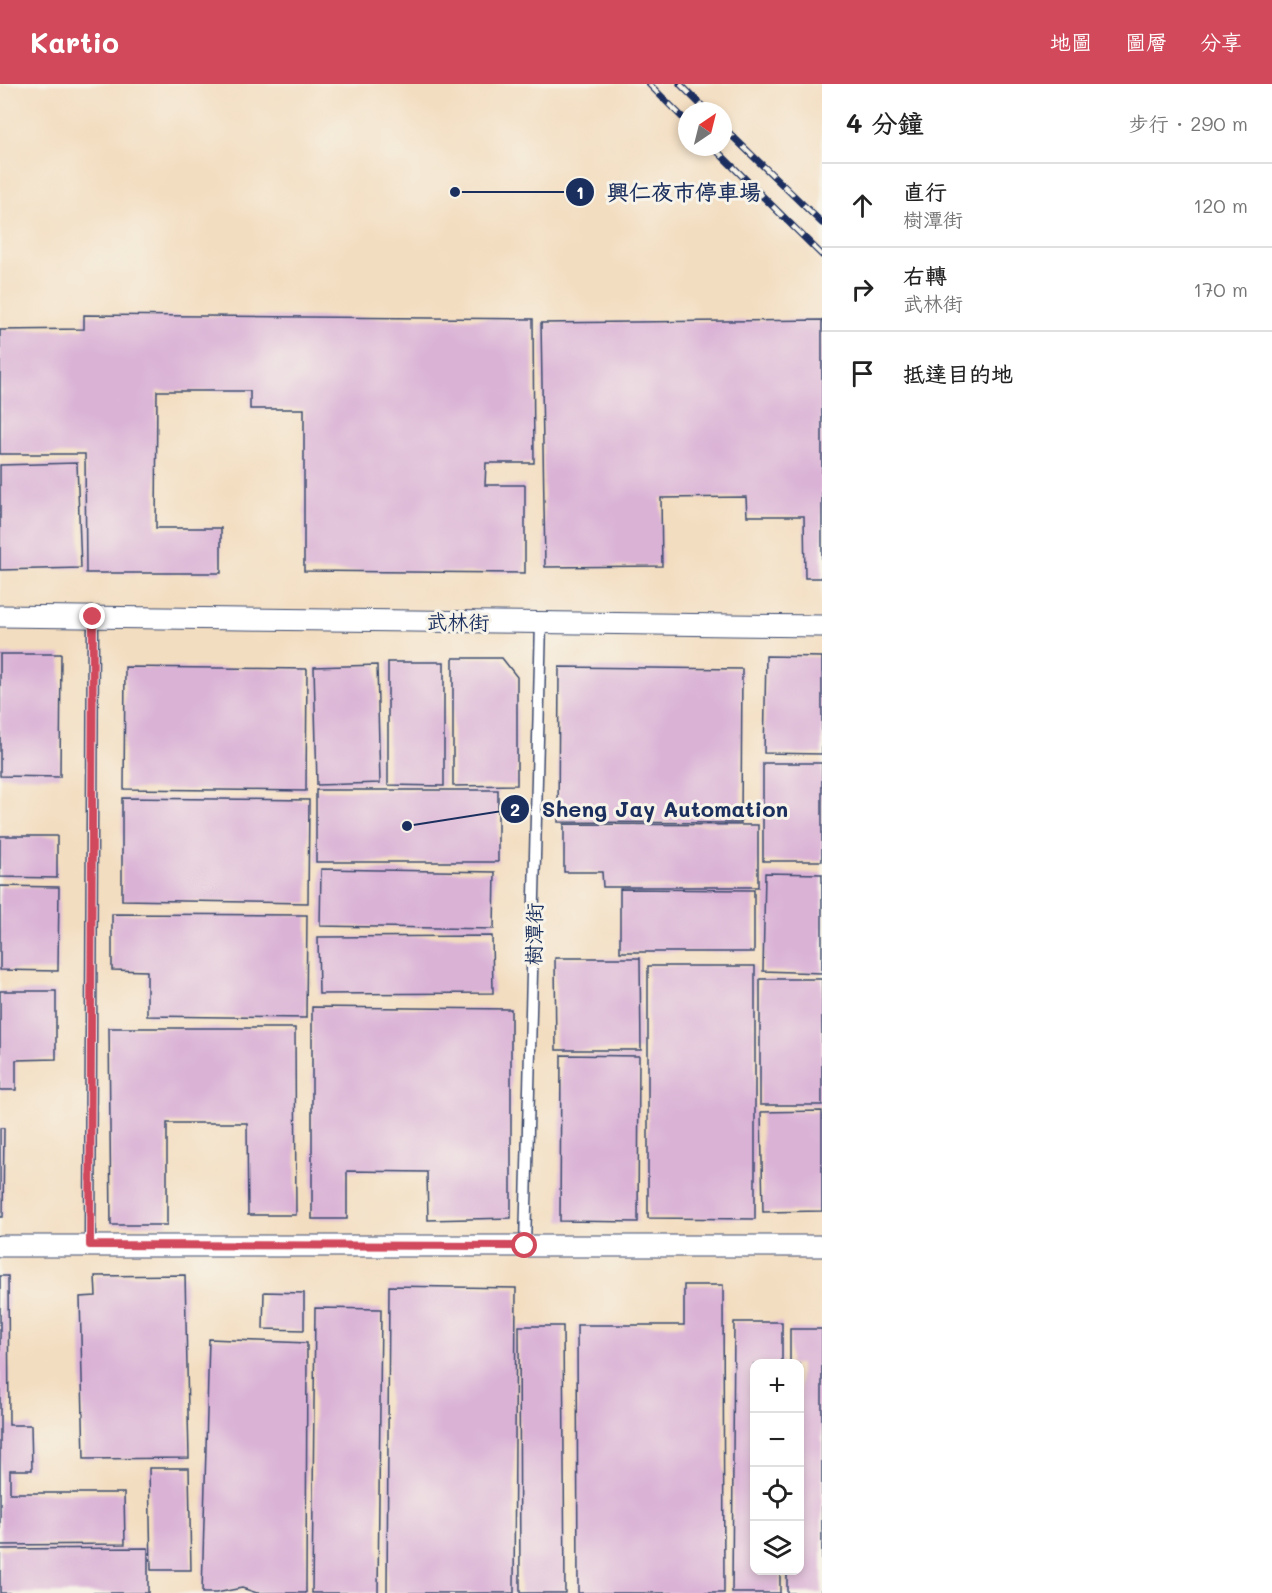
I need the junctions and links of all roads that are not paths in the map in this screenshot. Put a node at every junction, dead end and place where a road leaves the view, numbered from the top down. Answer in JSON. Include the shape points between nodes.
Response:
{"nodes":[{"id":1,"x":0,"y":616,"type":"edge"},
{"id":2,"x":93,"y":617,"type":"junction"},
{"id":3,"x":541,"y":622,"type":"junction"},
{"id":4,"x":822,"y":626,"type":"edge"},
{"id":5,"x":90,"y":1245,"type":"junction"},
{"id":6,"x":0,"y":1246,"type":"edge"},
{"id":7,"x":525,"y":1246,"type":"junction"},
{"id":8,"x":822,"y":1246,"type":"edge"}],
"edges":[{"from":1,"to":2,"type":"street","name":"武林街"},
{"from":2,"to":3,"type":"street","name":"武林街"},
{"from":2,"to":5,"type":"lane"},
{"from":3,"to":4,"type":"street","name":"武林街"},
{"from":3,"to":7,"type":"lane","name":"樹潭街"},
{"from":5,"to":6,"type":"street"},
{"from":5,"to":7,"type":"street"},
{"from":7,"to":8,"type":"street"}]}
